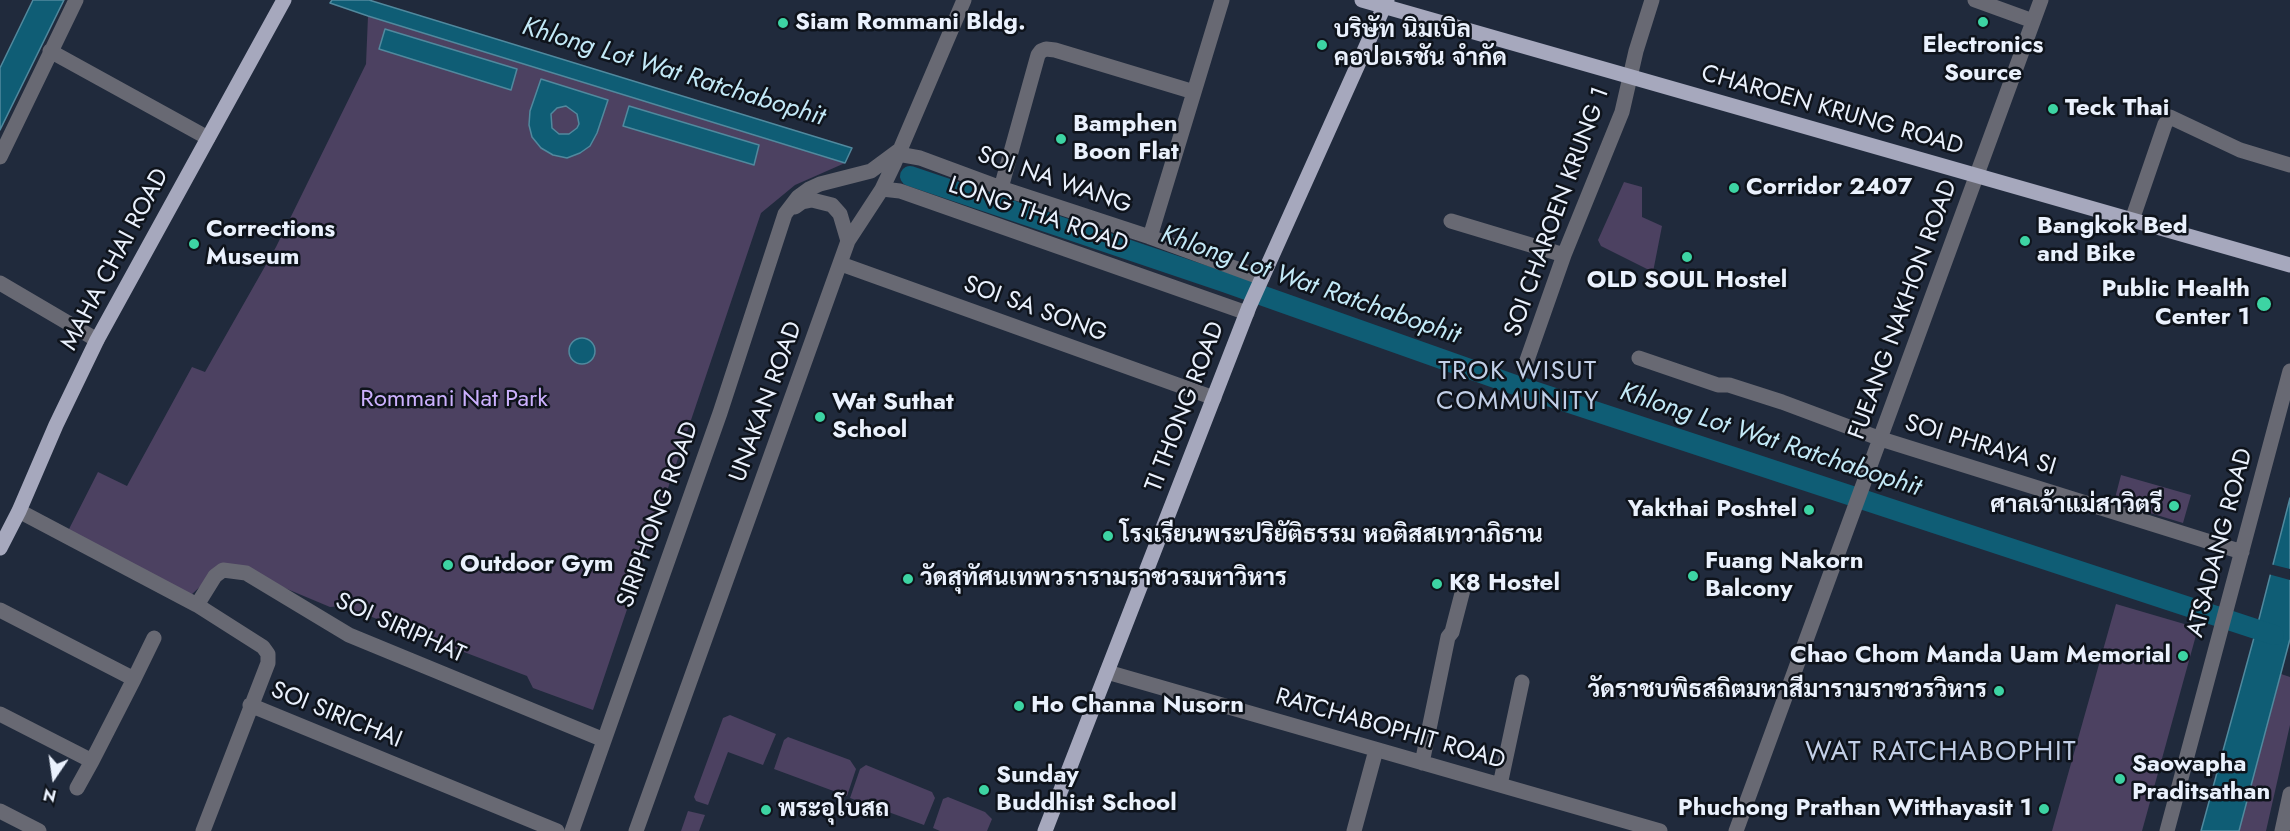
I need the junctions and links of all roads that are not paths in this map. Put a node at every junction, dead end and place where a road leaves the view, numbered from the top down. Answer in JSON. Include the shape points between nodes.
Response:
{"nodes":[{"id":1,"x":76,"y":0,"type":"edge"},
{"id":2,"x":284,"y":0,"type":"edge"},
{"id":3,"x":964,"y":0,"type":"edge"},
{"id":4,"x":1222,"y":0,"type":"edge"},
{"id":5,"x":1362,"y":0,"type":"edge"},
{"id":6,"x":1652,"y":0,"type":"edge"},
{"id":7,"x":1975,"y":0,"type":"edge"},
{"id":8,"x":2041,"y":0,"type":"edge"},
{"id":9,"x":1386,"y":3,"type":"edge"},
{"id":10,"x":2033,"y":21,"type":"junction"},
{"id":11,"x":50,"y":51,"type":"junction"},
{"id":12,"x":1630,"y":77,"type":"junction"},
{"id":13,"x":1194,"y":92,"type":"junction"},
{"id":14,"x":208,"y":138,"type":"junction"},
{"id":15,"x":900,"y":151,"type":"junction"},
{"id":16,"x":0,"y":157,"type":"edge"},
{"id":17,"x":2290,"y":165,"type":"edge"},
{"id":18,"x":1977,"y":175,"type":"junction"},
{"id":19,"x":1001,"y":188,"type":"junction"},
{"id":20,"x":882,"y":189,"type":"junction"},
{"id":21,"x":785,"y":214,"type":"junction"},
{"id":22,"x":2132,"y":220,"type":"junction"},
{"id":23,"x":1451,"y":221,"type":"dead end"},
{"id":24,"x":1150,"y":237,"type":"junction"},
{"id":25,"x":848,"y":241,"type":"junction"},
{"id":26,"x":1564,"y":255,"type":"junction"},
{"id":27,"x":840,"y":264,"type":"junction"},
{"id":28,"x":2290,"y":265,"type":"edge"},
{"id":29,"x":1260,"y":282,"type":"junction"},
{"id":30,"x":0,"y":283,"type":"edge"},
{"id":31,"x":1248,"y":310,"type":"junction"},
{"id":32,"x":97,"y":339,"type":"junction"},
{"id":33,"x":1639,"y":358,"type":"dead end"},
{"id":34,"x":1526,"y":363,"type":"dead end"},
{"id":35,"x":2290,"y":371,"type":"edge"},
{"id":36,"x":1214,"y":398,"type":"junction"},
{"id":37,"x":1881,"y":440,"type":"junction"},
{"id":38,"x":19,"y":511,"type":"junction"},
{"id":39,"x":0,"y":548,"type":"edge"},
{"id":40,"x":2242,"y":552,"type":"junction"},
{"id":41,"x":1465,"y":582,"type":"dead end"},
{"id":42,"x":197,"y":605,"type":"junction"},
{"id":43,"x":0,"y":610,"type":"edge"},
{"id":44,"x":154,"y":638,"type":"dead end"},
{"id":45,"x":1107,"y":672,"type":"junction"},
{"id":46,"x":134,"y":680,"type":"junction"},
{"id":47,"x":1522,"y":682,"type":"dead end"},
{"id":48,"x":250,"y":705,"type":"junction"},
{"id":49,"x":0,"y":714,"type":"edge"},
{"id":50,"x":604,"y":740,"type":"junction"},
{"id":51,"x":1376,"y":750,"type":"junction"},
{"id":52,"x":92,"y":761,"type":"junction"},
{"id":53,"x":1422,"y":763,"type":"junction"},
{"id":54,"x":1500,"y":785,"type":"junction"},
{"id":55,"x":77,"y":788,"type":"dead end"},
{"id":56,"x":2290,"y":794,"type":"edge"},
{"id":57,"x":0,"y":811,"type":"edge"},
{"id":58,"x":39,"y":831,"type":"edge"},
{"id":59,"x":203,"y":831,"type":"edge"},
{"id":60,"x":557,"y":831,"type":"edge"},
{"id":61,"x":573,"y":831,"type":"edge"},
{"id":62,"x":636,"y":831,"type":"edge"},
{"id":63,"x":1045,"y":831,"type":"edge"},
{"id":64,"x":1354,"y":831,"type":"edge"},
{"id":65,"x":1660,"y":831,"type":"edge"},
{"id":66,"x":1736,"y":831,"type":"edge"},
{"id":67,"x":2167,"y":831,"type":"edge"},
{"id":68,"x":2282,"y":831,"type":"edge"}],
"edges":[{"from":1,"to":11,"type":"street"},
{"from":2,"to":14,"type":"main road","name":"MAHA CHAI ROAD"},
{"from":3,"to":15,"type":"street","name":"UNAKAN ROAD"},
{"from":4,"to":13,"type":"street"},
{"from":5,"to":9,"type":"main road","name":"CHAROEN KRUNG ROAD"},
{"from":6,"to":12,"type":"street","name":"SOI CHAROEN KRUNG 1"},
{"from":7,"to":10,"type":"street"},
{"from":8,"to":10,"type":"street","name":"FUEANG NAKHON ROAD"},
{"from":9,"to":12,"type":"main road","name":"CHAROEN KRUNG ROAD"},
{"from":9,"to":29,"type":"main road","name":"TI THONG ROAD"},
{"from":10,"to":18,"type":"street","name":"FUEANG NAKHON ROAD"},
{"from":11,"to":14,"type":"street"},
{"from":11,"to":16,"type":"street"},
{"from":12,"to":18,"type":"main road","name":"CHAROEN KRUNG ROAD"},
{"from":12,"to":26,"type":"street","name":"SOI CHAROEN KRUNG 1","via":[[1622,112]]},
{"from":13,"to":19,"type":"street","via":[[1046,48],[1038,55]]},
{"from":13,"to":24,"type":"street"},
{"from":14,"to":32,"type":"main road","name":"MAHA CHAI ROAD"},
{"from":15,"to":19,"type":"street","name":"SOI NA WANG"},
{"from":15,"to":20,"type":"street","name":"UNAKAN ROAD"},
{"from":15,"to":21,"type":"street","name":"SIRIPHONG ROAD","via":[[871,171],[809,189]]},
{"from":17,"to":22,"type":"street","via":[[2240,150],[2170,117],[2164,124]]},
{"from":18,"to":22,"type":"main road","name":"CHAROEN KRUNG ROAD"},
{"from":18,"to":37,"type":"street","name":"FUEANG NAKHON ROAD"},
{"from":19,"to":24,"type":"street","name":"SOI NA WANG"},
{"from":20,"to":25,"type":"street","name":"UNAKAN ROAD"},
{"from":20,"to":31,"type":"street","name":"LONG THA ROAD","via":[[900,191]]},
{"from":21,"to":25,"type":"street","via":[[812,200],[832,205],[840,214]]},
{"from":21,"to":50,"type":"street","name":"SIRIPHONG ROAD","via":[[716,424]]},
{"from":22,"to":28,"type":"main road","name":"CHAROEN KRUNG ROAD"},
{"from":23,"to":26,"type":"street"},
{"from":24,"to":29,"type":"street","name":"SOI NA WANG"},
{"from":25,"to":27,"type":"street","name":"UNAKAN ROAD"},
{"from":26,"to":34,"type":"street","name":"SOI CHAROEN KRUNG 1"},
{"from":27,"to":36,"type":"street","name":"SOI SA SONG"},
{"from":27,"to":62,"type":"street","name":"UNAKAN ROAD"},
{"from":29,"to":31,"type":"main road","name":"TI THONG ROAD"},
{"from":30,"to":32,"type":"street"},
{"from":31,"to":36,"type":"main road","name":"TI THONG ROAD"},
{"from":32,"to":38,"type":"main road","name":"MAHA CHAI ROAD"},
{"from":33,"to":37,"type":"street","name":"SOI PHRAYA SI","via":[[1782,402]]},
{"from":35,"to":40,"type":"street","name":"ATSADANG ROAD"},
{"from":36,"to":45,"type":"main road","name":"TI THONG ROAD"},
{"from":37,"to":40,"type":"street","name":"SOI PHRAYA SI"},
{"from":37,"to":66,"type":"street","name":"FUEANG NAKHON ROAD"},
{"from":38,"to":39,"type":"main road","name":"MAHA CHAI ROAD"},
{"from":38,"to":42,"type":"street","name":"SOI SIRICHAI"},
{"from":40,"to":67,"type":"street","name":"ATSADANG ROAD"},
{"from":41,"to":53,"type":"street","via":[[1448,638]]},
{"from":42,"to":48,"type":"street","name":"SOI SIRICHAI","via":[[268,654]]},
{"from":42,"to":50,"type":"street","name":"SOI SIRIPHAT","via":[[215,576],[224,570],[246,573],[349,635]]},
{"from":43,"to":46,"type":"street"},
{"from":44,"to":46,"type":"street"},
{"from":45,"to":51,"type":"street","name":"RATCHABOPHIT ROAD"},
{"from":45,"to":63,"type":"main road","name":"TI THONG ROAD"},
{"from":46,"to":52,"type":"street"},
{"from":47,"to":54,"type":"street"},
{"from":48,"to":59,"type":"street"},
{"from":48,"to":60,"type":"street","name":"SOI SIRICHAI"},
{"from":49,"to":52,"type":"street"},
{"from":50,"to":61,"type":"street","name":"SIRIPHONG ROAD"},
{"from":51,"to":53,"type":"street","name":"RATCHABOPHIT ROAD"},
{"from":51,"to":64,"type":"street"},
{"from":52,"to":55,"type":"street"},
{"from":53,"to":54,"type":"street","name":"RATCHABOPHIT ROAD"},
{"from":54,"to":65,"type":"street","name":"RATCHABOPHIT ROAD"},
{"from":56,"to":68,"type":"street"},
{"from":57,"to":58,"type":"street"}]}
